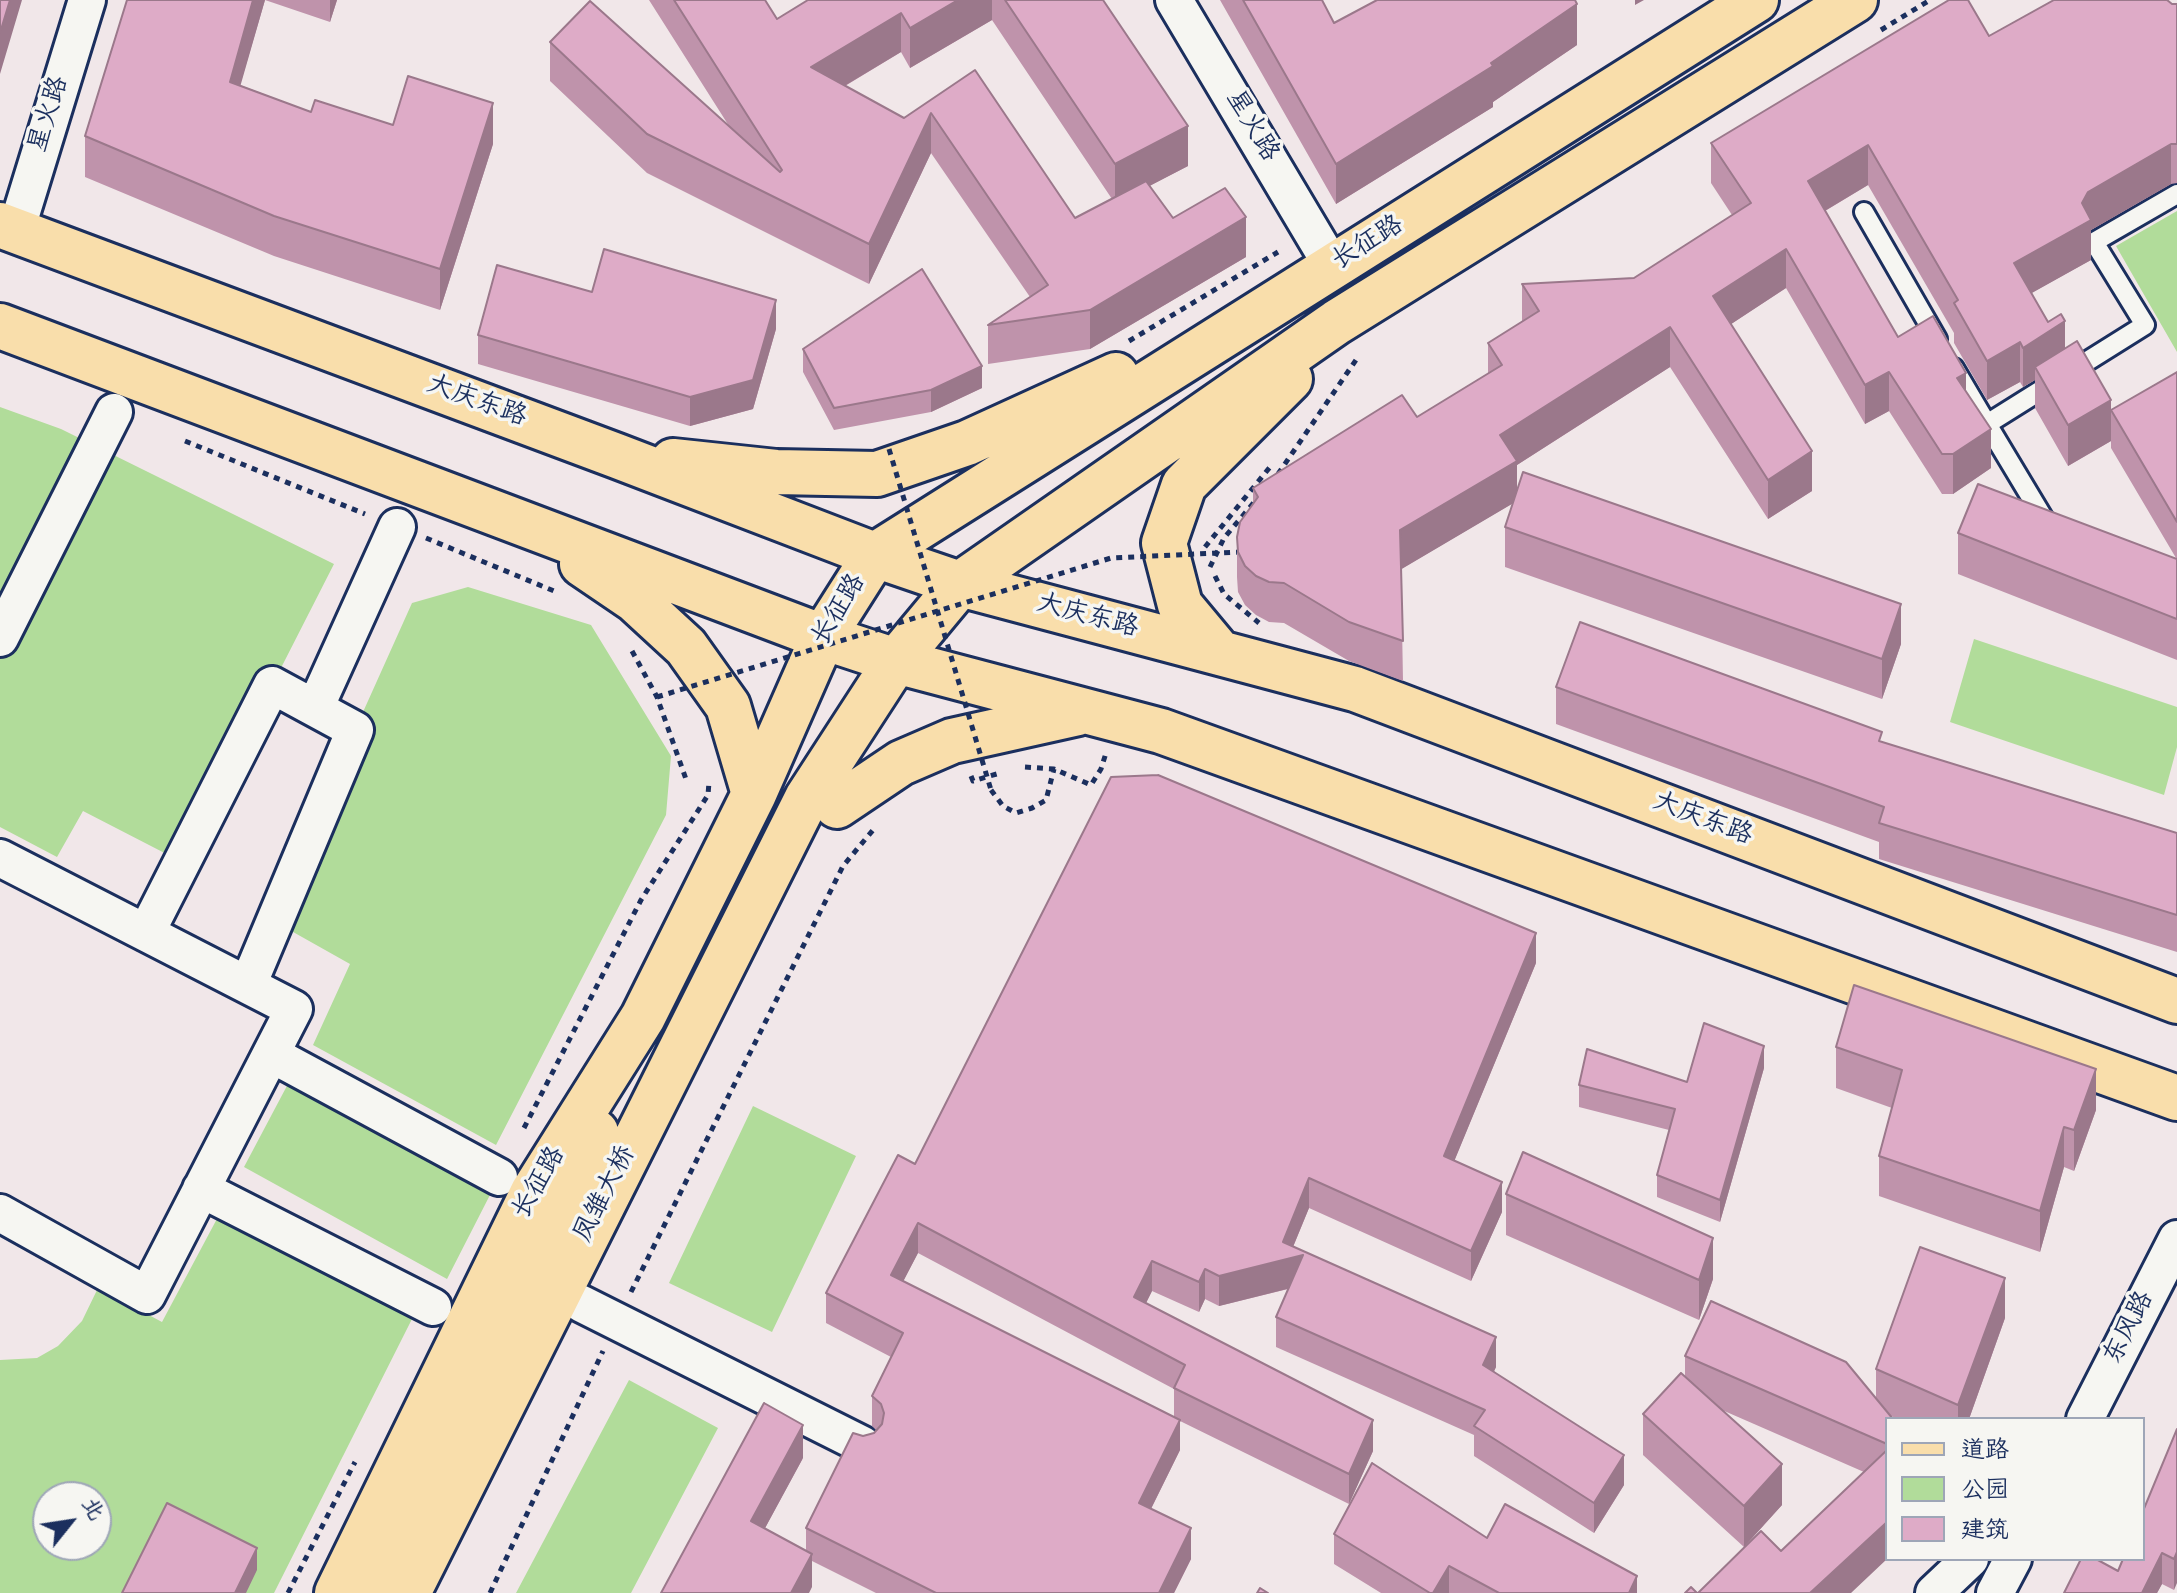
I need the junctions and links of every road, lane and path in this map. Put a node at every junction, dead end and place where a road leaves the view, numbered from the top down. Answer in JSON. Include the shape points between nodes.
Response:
{"nodes":[{"id":1,"x":87,"y":0,"type":"edge"},
{"id":2,"x":1174,"y":0,"type":"edge"},
{"id":3,"x":1756,"y":0,"type":"edge"},
{"id":4,"x":1930,"y":0,"type":"edge"},
{"id":5,"x":1866,"y":16,"type":"edge"},
{"id":6,"x":1474,"y":178,"type":"junction"},
{"id":7,"x":2177,"y":194,"type":"edge"},
{"id":8,"x":1864,"y":212,"type":"dead end"},
{"id":9,"x":8,"y":228,"type":"edge"},
{"id":10,"x":1325,"y":254,"type":"junction"},
{"id":11,"x":0,"y":326,"type":"edge"},
{"id":12,"x":1350,"y":335,"type":"junction"},
{"id":13,"x":114,"y":412,"type":"dead end"},
{"id":14,"x":1987,"y":424,"type":"junction"},
{"id":15,"x":172,"y":435,"type":"dead end"},
{"id":16,"x":617,"y":456,"type":"junction"},
{"id":17,"x":876,"y":456,"type":"dead end"},
{"id":18,"x":1270,"y":467,"type":"dead end"},
{"id":19,"x":1272,"y":481,"type":"edge"},
{"id":20,"x":1262,"y":493,"type":"edge"},
{"id":21,"x":524,"y":524,"type":"junction"},
{"id":22,"x":397,"y":527,"type":"junction"},
{"id":23,"x":2065,"y":539,"type":"edge"},
{"id":24,"x":1239,"y":552,"type":"edge"},
{"id":25,"x":1200,"y":553,"type":"junction"},
{"id":26,"x":875,"y":555,"type":"junction"},
{"id":27,"x":556,"y":593,"type":"dead end"},
{"id":28,"x":949,"y":597,"type":"junction"},
{"id":29,"x":1267,"y":628,"type":"dead end"},
{"id":30,"x":823,"y":637,"type":"junction"},
{"id":31,"x":0,"y":638,"type":"edge"},
{"id":32,"x":627,"y":642,"type":"dead end"},
{"id":33,"x":1220,"y":653,"type":"junction"},
{"id":34,"x":885,"y":678,"type":"junction"},
{"id":35,"x":671,"y":680,"type":"dead end"},
{"id":36,"x":680,"y":693,"type":"dead end"},
{"id":37,"x":657,"y":697,"type":"junction"},
{"id":38,"x":315,"y":708,"type":"junction"},
{"id":39,"x":1088,"y":711,"type":"junction"},
{"id":40,"x":993,"y":757,"type":"dead end"},
{"id":41,"x":980,"y":762,"type":"dead end"},
{"id":42,"x":1020,"y":767,"type":"dead end"},
{"id":43,"x":967,"y":768,"type":"dead end"},
{"id":44,"x":1054,"y":769,"type":"junction"},
{"id":45,"x":1101,"y":769,"type":"dead end"},
{"id":46,"x":1008,"y":770,"type":"dead end"},
{"id":47,"x":709,"y":779,"type":"dead end"},
{"id":48,"x":687,"y":782,"type":"dead end"},
{"id":49,"x":754,"y":794,"type":"junction"},
{"id":50,"x":822,"y":802,"type":"junction"},
{"id":51,"x":882,"y":820,"type":"dead end"},
{"id":52,"x":0,"y":858,"type":"edge"},
{"id":53,"x":146,"y":933,"type":"junction"},
{"id":54,"x":248,"y":985,"type":"junction"},
{"id":55,"x":2177,"y":1001,"type":"edge"},
{"id":56,"x":643,"y":1017,"type":"junction"},
{"id":57,"x":271,"y":1054,"type":"junction"},
{"id":58,"x":2177,"y":1098,"type":"edge"},
{"id":59,"x":499,"y":1177,"type":"joint"},
{"id":60,"x":201,"y":1189,"type":"junction"},
{"id":61,"x":0,"y":1213,"type":"edge"},
{"id":62,"x":2177,"y":1239,"type":"edge"},
{"id":63,"x":564,"y":1246,"type":"junction"},
{"id":64,"x":433,"y":1307,"type":"dead end"},
{"id":65,"x":600,"y":1313,"type":"junction"},
{"id":66,"x":2086,"y":1417,"type":"edge"},
{"id":67,"x":863,"y":1445,"type":"edge"},
{"id":68,"x":360,"y":1451,"type":"dead end"},
{"id":69,"x":1968,"y":1561,"type":"edge"},
{"id":70,"x":2012,"y":1561,"type":"edge"},
{"id":71,"x":288,"y":1593,"type":"edge"},
{"id":72,"x":337,"y":1593,"type":"edge"},
{"id":73,"x":370,"y":1593,"type":"edge"},
{"id":74,"x":408,"y":1593,"type":"edge"},
{"id":75,"x":436,"y":1593,"type":"edge"},
{"id":76,"x":490,"y":1593,"type":"edge"},
{"id":77,"x":1934,"y":1593,"type":"edge"},
{"id":78,"x":1995,"y":1593,"type":"edge"}],
"edges":[{"from":1,"to":9,"type":"street","name":"星火路"},
{"from":2,"to":10,"type":"street","name":"星火路"},
{"from":3,"to":6,"type":"main road","name":"长征路"},
{"from":4,"to":5,"type":"path"},
{"from":5,"to":12,"type":"main road","name":"长征路"},
{"from":6,"to":10,"type":"main road","via":[[1418,196]]},
{"from":6,"to":26,"type":"main road","name":"长征路"},
{"from":7,"to":14,"type":"lane","via":[[2094,242],[2145,325]]},
{"from":8,"to":14,"type":"lane"},
{"from":9,"to":16,"type":"main road","name":"大庆东路"},
{"from":10,"to":16,"type":"main road","via":[[1090,389],[967,443],[877,474],[776,472]]},
{"from":11,"to":21,"type":"main road"},
{"from":12,"to":19,"type":"path"},
{"from":12,"to":28,"type":"main road","name":"长征路"},
{"from":12,"to":33,"type":"main road","via":[[1308,362],[1184,485],[1164,543],[1180,605]]},
{"from":13,"to":31,"type":"street"},
{"from":14,"to":23,"type":"lane","via":[[2048,526]]},
{"from":15,"to":22,"type":"path"},
{"from":16,"to":26,"type":"main road","name":"大庆东路"},
{"from":17,"to":28,"type":"path","bridge":true,"via":[[890,450]]},
{"from":18,"to":25,"type":"path"},
{"from":20,"to":29,"type":"path","via":[[1224,538],[1210,566],[1224,594]]},
{"from":21,"to":30,"type":"main road"},
{"from":21,"to":49,"type":"main road","via":[[635,600],[686,647],[728,706]]},
{"from":22,"to":27,"type":"path"},
{"from":22,"to":38,"type":"street"},
{"from":24,"to":25,"type":"path","bridge":true},
{"from":25,"to":28,"type":"path","bridge":true,"via":[[1111,558]]},
{"from":26,"to":28,"type":"main road","name":"大庆东路"},
{"from":26,"to":30,"type":"main road","name":"长征路"},
{"from":28,"to":33,"type":"main road","name":"大庆东路"},
{"from":28,"to":34,"type":"main road","name":"长征路"},
{"from":28,"to":37,"type":"path","bridge":true},
{"from":28,"to":44,"type":"path","bridge":true,"via":[[991,790],[1016,813],[1032,808],[1046,800]]},
{"from":30,"to":34,"type":"main road"},
{"from":30,"to":49,"type":"main road","name":"长征路"},
{"from":32,"to":37,"type":"path"},
{"from":33,"to":55,"type":"main road","name":"大庆东路","via":[[1355,689]]},
{"from":34,"to":39,"type":"main road"},
{"from":34,"to":50,"type":"main road","name":"长征路"},
{"from":35,"to":36,"type":"path"},
{"from":37,"to":48,"type":"path"},
{"from":38,"to":53,"type":"street","via":[[272,685]]},
{"from":38,"to":54,"type":"street","via":[[355,730]]},
{"from":39,"to":50,"type":"main road","via":[[952,741]]},
{"from":39,"to":58,"type":"main road","via":[[1161,731]]},
{"from":40,"to":41,"type":"path"},
{"from":42,"to":44,"type":"path"},
{"from":43,"to":46,"type":"path","via":[[973,781]]},
{"from":44,"to":45,"type":"path","via":[[1091,785]]},
{"from":47,"to":59,"type":"path","via":[[708,795],[641,900]]},
{"from":49,"to":56,"type":"main road","name":"长征路"},
{"from":50,"to":63,"type":"main road","name":"凤雏大桥"},
{"from":50,"to":65,"type":"main road","name":"长征路","via":[[793,885]]},
{"from":51,"to":65,"type":"path","via":[[843,866]]},
{"from":52,"to":53,"type":"street"},
{"from":53,"to":54,"type":"street"},
{"from":54,"to":57,"type":"street","via":[[294,1009]]},
{"from":56,"to":63,"type":"main road","name":"凤雏大桥","via":[[565,1207]]},
{"from":56,"to":72,"type":"main road","name":"长征路","via":[[533,1192]]},
{"from":57,"to":59,"type":"street"},
{"from":57,"to":60,"type":"street"},
{"from":60,"to":61,"type":"street","via":[[147,1295]]},
{"from":60,"to":64,"type":"street"},
{"from":62,"to":66,"type":"street","name":"东风路"},
{"from":63,"to":73,"type":"main road","name":"凤雏大桥"},
{"from":63,"to":74,"type":"main road","name":"凤雏大桥"},
{"from":65,"to":67,"type":"street"},
{"from":65,"to":75,"type":"main road","name":"长征路"},
{"from":65,"to":76,"type":"path"},
{"from":68,"to":71,"type":"path"},
{"from":69,"to":77,"type":"street"},
{"from":70,"to":78,"type":"street"}]}
